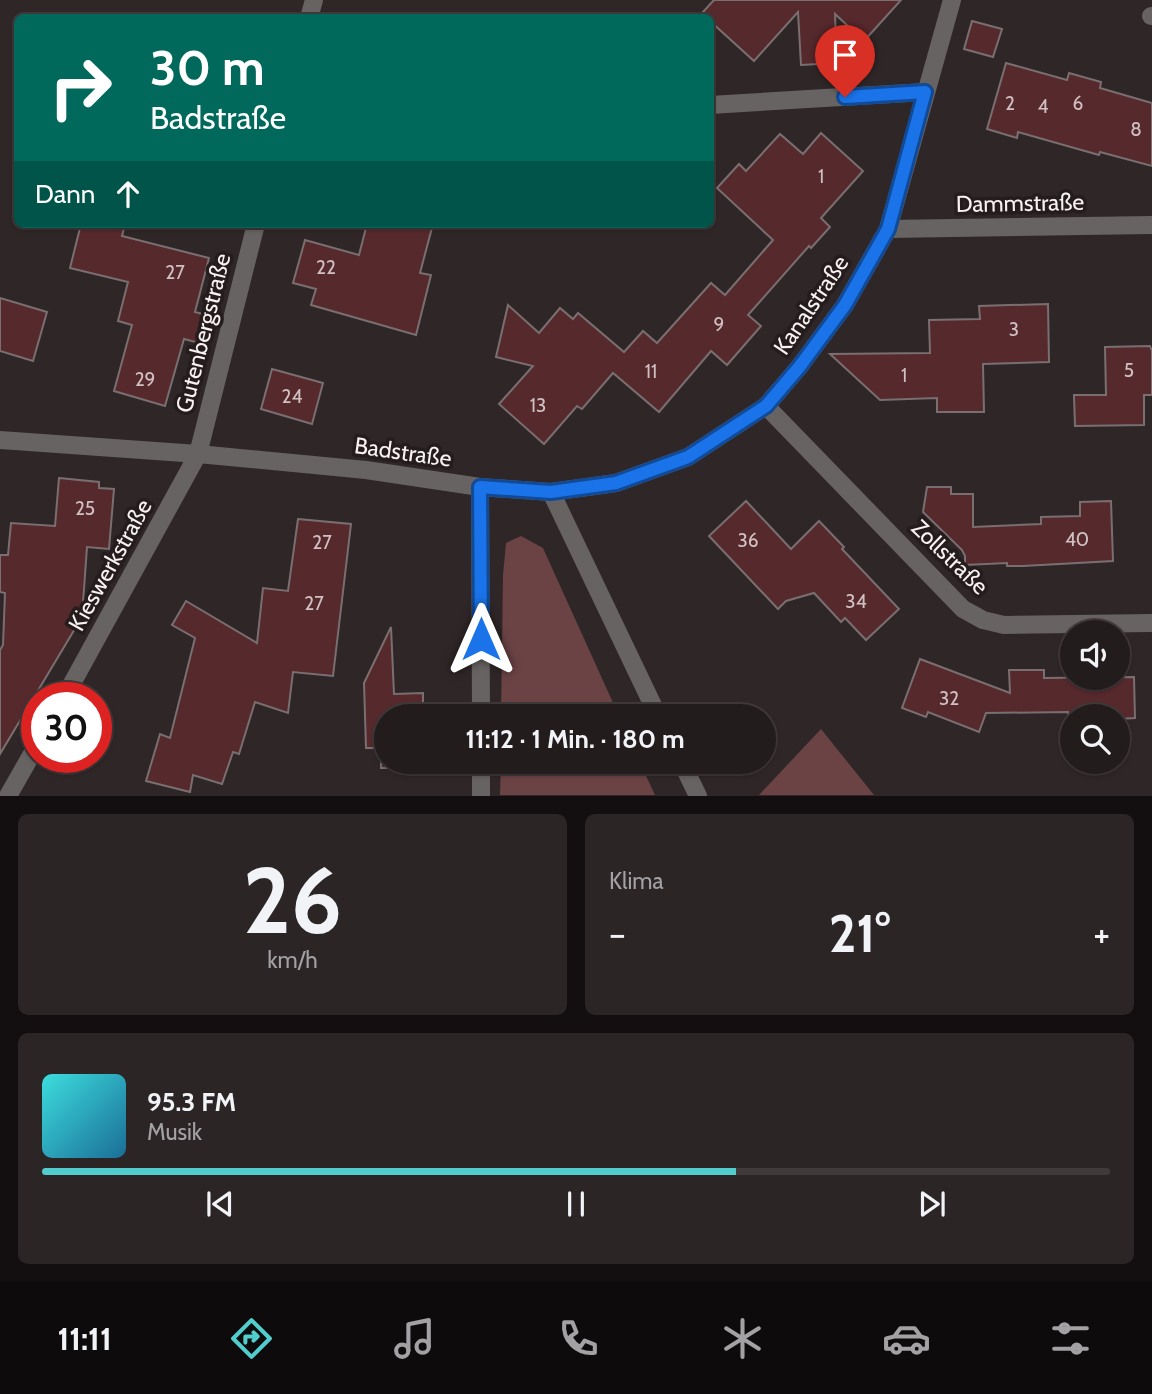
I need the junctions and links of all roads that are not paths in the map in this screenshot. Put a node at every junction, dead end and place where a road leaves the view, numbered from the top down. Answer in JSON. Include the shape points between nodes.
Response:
{"nodes":[{"id":1,"x":952,"y":0,"type":"edge"},
{"id":2,"x":925,"y":92,"type":"junction"},
{"id":3,"x":714,"y":105,"type":"edge"},
{"id":4,"x":1152,"y":225,"type":"edge"},
{"id":5,"x":255,"y":228,"type":"edge"},
{"id":6,"x":888,"y":229,"type":"junction"},
{"id":7,"x":766,"y":406,"type":"junction"},
{"id":8,"x":0,"y":440,"type":"edge"},
{"id":9,"x":198,"y":454,"type":"junction"},
{"id":10,"x":480,"y":487,"type":"junction"},
{"id":11,"x":551,"y":492,"type":"junction"},
{"id":12,"x":1152,"y":623,"type":"edge"},
{"id":13,"x":73,"y":682,"type":"edge"},
{"id":14,"x":481,"y":704,"type":"edge"},
{"id":15,"x":652,"y":704,"type":"edge"},
{"id":16,"x":21,"y":773,"type":"edge"},
{"id":17,"x":481,"y":774,"type":"edge"},
{"id":18,"x":687,"y":774,"type":"edge"},
{"id":19,"x":8,"y":796,"type":"edge"},
{"id":20,"x":481,"y":796,"type":"edge"},
{"id":21,"x":698,"y":796,"type":"edge"}],
"edges":[{"from":1,"to":2,"type":"street","name":"Kanalstraße"},
{"from":2,"to":3,"type":"street"},
{"from":2,"to":6,"type":"street","name":"Kanalstraße"},
{"from":4,"to":6,"type":"street","name":"Dammstraße"},
{"from":5,"to":9,"type":"street","name":"Gutenbergstraße"},
{"from":6,"to":7,"type":"street","name":"Kanalstraße","via":[[845,305]]},
{"from":7,"to":11,"type":"street","name":"Kanalstraße","via":[[688,457],[616,483]]},
{"from":7,"to":12,"type":"street","name":"Zollstraße","via":[[963,609],[1004,625]]},
{"from":8,"to":9,"type":"street","name":"Badstraße"},
{"from":9,"to":10,"type":"street","name":"Badstraße","via":[[366,470]]},
{"from":9,"to":13,"type":"street","name":"Kieswerkstraße"},
{"from":10,"to":11,"type":"street","name":"Badstraße"},
{"from":10,"to":14,"type":"street"},
{"from":11,"to":15,"type":"street"},
{"from":16,"to":19,"type":"street"},
{"from":17,"to":20,"type":"street"},
{"from":18,"to":21,"type":"street"}]}
